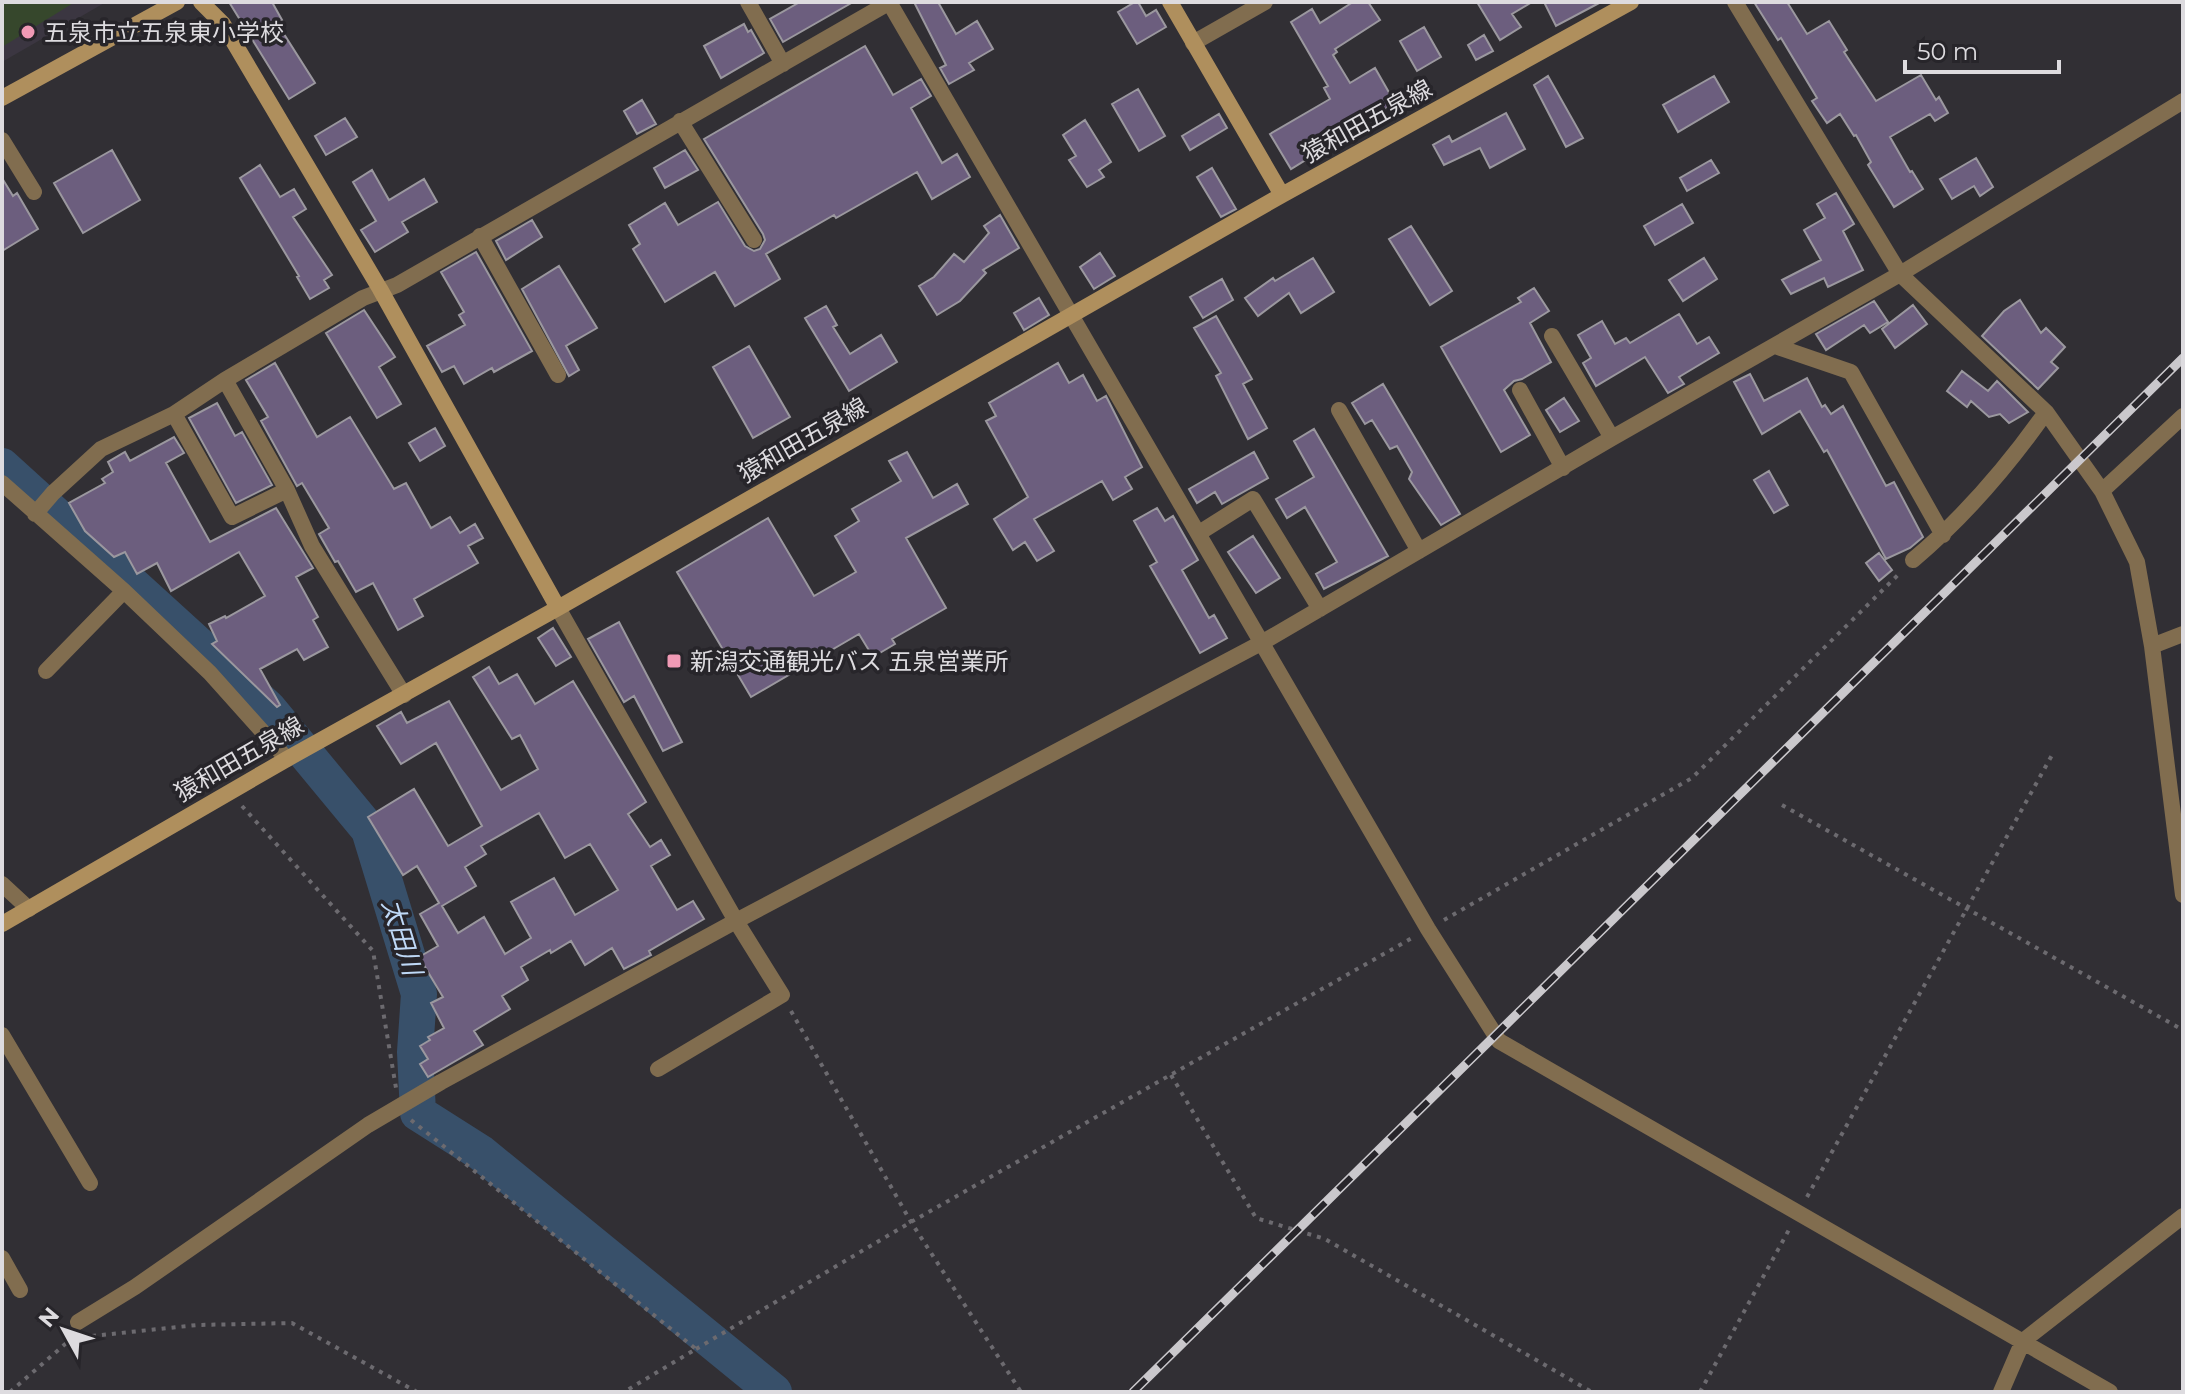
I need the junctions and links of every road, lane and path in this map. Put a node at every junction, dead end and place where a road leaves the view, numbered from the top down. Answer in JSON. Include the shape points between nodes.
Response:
{"nodes":[{"id":1,"x":177,"y":2,"type":"edge"},
{"id":2,"x":201,"y":2,"type":"edge"},
{"id":3,"x":748,"y":2,"type":"edge"},
{"id":4,"x":890,"y":2,"type":"edge"},
{"id":5,"x":1170,"y":2,"type":"edge"},
{"id":6,"x":1265,"y":2,"type":"edge"},
{"id":7,"x":1631,"y":2,"type":"edge"},
{"id":8,"x":1735,"y":2,"type":"edge"},
{"id":9,"x":1193,"y":43,"type":"junction"},
{"id":10,"x":783,"y":64,"type":"junction"},
{"id":11,"x":2,"y":98,"type":"edge"},
{"id":12,"x":2183,"y":101,"type":"edge"},
{"id":13,"x":680,"y":121,"type":"junction"},
{"id":14,"x":2,"y":140,"type":"edge"},
{"id":15,"x":34,"y":192,"type":"dead end"},
{"id":16,"x":1282,"y":195,"type":"junction"},
{"id":17,"x":480,"y":236,"type":"junction"},
{"id":18,"x":754,"y":240,"type":"dead end"},
{"id":19,"x":1900,"y":274,"type":"junction"},
{"id":20,"x":380,"y":289,"type":"junction"},
{"id":21,"x":1073,"y":315,"type":"junction"},
{"id":22,"x":1552,"y":336,"type":"dead end"},
{"id":23,"x":1775,"y":346,"type":"junction"},
{"id":24,"x":558,"y":375,"type":"dead end"},
{"id":25,"x":225,"y":380,"type":"junction"},
{"id":26,"x":1520,"y":390,"type":"dead end"},
{"id":27,"x":1339,"y":410,"type":"dead end"},
{"id":28,"x":2046,"y":412,"type":"junction"},
{"id":29,"x":174,"y":414,"type":"junction"},
{"id":30,"x":2183,"y":416,"type":"edge"},
{"id":31,"x":1612,"y":438,"type":"junction"},
{"id":32,"x":1563,"y":468,"type":"junction"},
{"id":33,"x":2,"y":483,"type":"edge"},
{"id":34,"x":287,"y":490,"type":"junction"},
{"id":35,"x":2102,"y":491,"type":"junction"},
{"id":36,"x":35,"y":514,"type":"junction"},
{"id":37,"x":1199,"y":533,"type":"junction"},
{"id":38,"x":1943,"y":535,"type":"junction"},
{"id":39,"x":1419,"y":551,"type":"junction"},
{"id":40,"x":1913,"y":560,"type":"joint"},
{"id":41,"x":124,"y":591,"type":"junction"},
{"id":42,"x":558,"y":608,"type":"junction"},
{"id":43,"x":1320,"y":609,"type":"junction"},
{"id":44,"x":2183,"y":634,"type":"edge"},
{"id":45,"x":1263,"y":642,"type":"junction"},
{"id":46,"x":2152,"y":646,"type":"junction"},
{"id":47,"x":46,"y":671,"type":"dead end"},
{"id":48,"x":404,"y":695,"type":"junction"},
{"id":49,"x":2052,"y":755,"type":"dead end"},
{"id":50,"x":287,"y":759,"type":"junction"},
{"id":51,"x":229,"y":792,"type":"junction"},
{"id":52,"x":1782,"y":805,"type":"dead end"},
{"id":53,"x":2,"y":884,"type":"edge"},
{"id":54,"x":2183,"y":895,"type":"edge"},
{"id":55,"x":29,"y":909,"type":"junction"},
{"id":56,"x":1967,"y":909,"type":"junction"},
{"id":57,"x":736,"y":921,"type":"junction"},
{"id":58,"x":2,"y":924,"type":"edge"},
{"id":59,"x":1428,"y":929,"type":"junction"},
{"id":60,"x":782,"y":995,"type":"junction"},
{"id":61,"x":2183,"y":1030,"type":"edge"},
{"id":62,"x":2,"y":1035,"type":"edge"},
{"id":63,"x":658,"y":1069,"type":"dead end"},
{"id":64,"x":1171,"y":1075,"type":"junction"},
{"id":65,"x":402,"y":1105,"type":"junction"},
{"id":66,"x":411,"y":1120,"type":"dead end"},
{"id":67,"x":90,"y":1183,"type":"dead end"},
{"id":68,"x":1799,"y":1212,"type":"junction"},
{"id":69,"x":2183,"y":1216,"type":"edge"},
{"id":70,"x":911,"y":1222,"type":"junction"},
{"id":71,"x":2,"y":1258,"type":"edge"},
{"id":72,"x":20,"y":1290,"type":"dead end"},
{"id":73,"x":78,"y":1322,"type":"dead end"},
{"id":74,"x":2023,"y":1341,"type":"junction"},
{"id":75,"x":696,"y":1349,"type":"junction"},
{"id":76,"x":10,"y":1392,"type":"edge"},
{"id":77,"x":417,"y":1392,"type":"edge"},
{"id":78,"x":624,"y":1392,"type":"edge"},
{"id":79,"x":1021,"y":1392,"type":"edge"},
{"id":80,"x":1592,"y":1392,"type":"edge"},
{"id":81,"x":1700,"y":1392,"type":"edge"},
{"id":82,"x":2001,"y":1392,"type":"edge"},
{"id":83,"x":2110,"y":1392,"type":"edge"}],
"edges":[{"from":1,"to":11,"type":"main road"},
{"from":2,"to":20,"type":"main road","via":[[223,24]]},
{"from":3,"to":10,"type":"street"},
{"from":4,"to":10,"type":"street"},
{"from":4,"to":21,"type":"street"},
{"from":5,"to":9,"type":"main road"},
{"from":6,"to":9,"type":"street"},
{"from":7,"to":16,"type":"main road","name":"猿和田五泉線"},
{"from":8,"to":19,"type":"street"},
{"from":9,"to":16,"type":"main road"},
{"from":10,"to":13,"type":"street"},
{"from":12,"to":19,"type":"street"},
{"from":13,"to":17,"type":"street"},
{"from":13,"to":18,"type":"street"},
{"from":14,"to":15,"type":"street"},
{"from":16,"to":21,"type":"main road","name":"猿和田五泉線"},
{"from":17,"to":20,"type":"street","via":[[397,285]]},
{"from":17,"to":24,"type":"street"},
{"from":19,"to":23,"type":"street"},
{"from":19,"to":28,"type":"street"},
{"from":20,"to":25,"type":"street"},
{"from":20,"to":42,"type":"main road"},
{"from":21,"to":37,"type":"street"},
{"from":21,"to":42,"type":"main road","name":"猿和田五泉線"},
{"from":22,"to":31,"type":"street"},
{"from":23,"to":31,"type":"street"},
{"from":23,"to":38,"type":"street","via":[[1851,372]]},
{"from":25,"to":29,"type":"street"},
{"from":25,"to":34,"type":"street"},
{"from":26,"to":32,"type":"street"},
{"from":27,"to":39,"type":"street"},
{"from":28,"to":35,"type":"street"},
{"from":28,"to":38,"type":"street"},
{"from":29,"to":34,"type":"street","via":[[232,517]]},
{"from":29,"to":36,"type":"street","via":[[101,449]]},
{"from":30,"to":35,"type":"street"},
{"from":31,"to":32,"type":"street"},
{"from":32,"to":39,"type":"street"},
{"from":33,"to":36,"type":"street"},
{"from":34,"to":48,"type":"street","via":[[312,546]]},
{"from":35,"to":46,"type":"street","via":[[2137,562]]},
{"from":36,"to":41,"type":"street"},
{"from":37,"to":43,"type":"street","via":[[1253,499]]},
{"from":37,"to":45,"type":"street"},
{"from":38,"to":40,"type":"street"},
{"from":39,"to":43,"type":"street"},
{"from":40,"to":59,"type":"path","via":[[1692,778]]},
{"from":41,"to":47,"type":"street"},
{"from":41,"to":50,"type":"street","via":[[210,673]]},
{"from":42,"to":48,"type":"main road","name":"猿和田五泉線"},
{"from":42,"to":57,"type":"street"},
{"from":43,"to":45,"type":"street"},
{"from":44,"to":46,"type":"street"},
{"from":45,"to":57,"type":"street"},
{"from":45,"to":59,"type":"street"},
{"from":46,"to":54,"type":"street"},
{"from":48,"to":50,"type":"main road","name":"猿和田五泉線"},
{"from":49,"to":56,"type":"path"},
{"from":50,"to":51,"type":"main road","name":"猿和田五泉線"},
{"from":51,"to":55,"type":"main road","name":"猿和田五泉線"},
{"from":51,"to":65,"type":"path","via":[[373,951]]},
{"from":52,"to":56,"type":"path"},
{"from":53,"to":55,"type":"street"},
{"from":55,"to":58,"type":"main road","name":"猿和田五泉線"},
{"from":56,"to":61,"type":"path"},
{"from":56,"to":68,"type":"path"},
{"from":57,"to":60,"type":"street"},
{"from":57,"to":65,"type":"street"},
{"from":59,"to":64,"type":"path"},
{"from":59,"to":68,"type":"street","via":[[1499,1041]]},
{"from":60,"to":63,"type":"street"},
{"from":60,"to":70,"type":"path"},
{"from":62,"to":67,"type":"street"},
{"from":64,"to":70,"type":"path"},
{"from":64,"to":80,"type":"path","via":[[1256,1218],[1325,1239]]},
{"from":65,"to":73,"type":"street"},
{"from":66,"to":75,"type":"path"},
{"from":68,"to":74,"type":"street"},
{"from":68,"to":81,"type":"path"},
{"from":69,"to":74,"type":"street"},
{"from":70,"to":75,"type":"path"},
{"from":70,"to":79,"type":"path"},
{"from":71,"to":72,"type":"street"},
{"from":74,"to":82,"type":"street"},
{"from":74,"to":83,"type":"street"},
{"from":75,"to":78,"type":"path"},
{"from":76,"to":77,"type":"path","via":[[69,1339],[197,1325],[292,1323]]}]}
